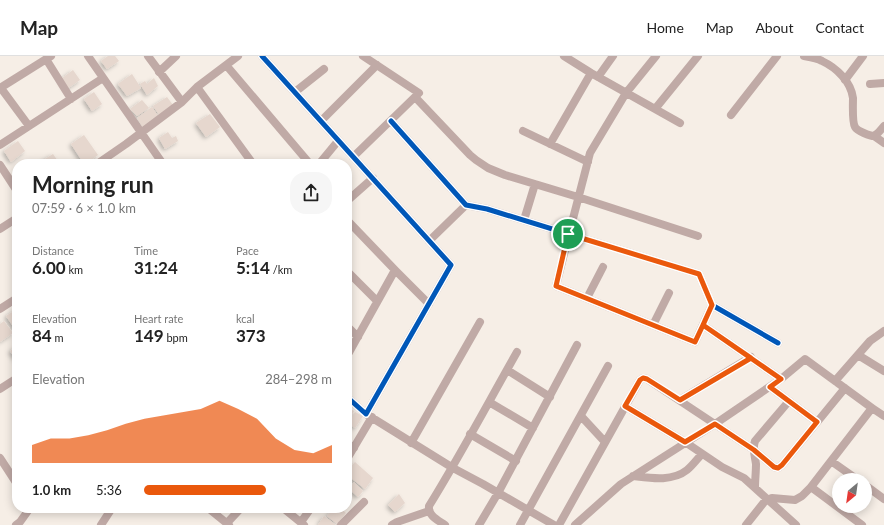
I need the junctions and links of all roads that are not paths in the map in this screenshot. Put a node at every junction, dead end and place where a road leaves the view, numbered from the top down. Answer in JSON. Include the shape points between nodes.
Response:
{"nodes":[{"id":1,"x":88,"y":56,"type":"edge"},
{"id":2,"x":148,"y":56,"type":"edge"},
{"id":3,"x":176,"y":56,"type":"edge"},
{"id":4,"x":238,"y":56,"type":"edge"},
{"id":5,"x":262,"y":56,"type":"edge"},
{"id":6,"x":363,"y":56,"type":"edge"},
{"id":7,"x":564,"y":56,"type":"edge"},
{"id":8,"x":613,"y":56,"type":"edge"},
{"id":9,"x":656,"y":56,"type":"edge"},
{"id":10,"x":698,"y":56,"type":"edge"},
{"id":11,"x":777,"y":56,"type":"edge"},
{"id":12,"x":804,"y":56,"type":"edge"},
{"id":13,"x":863,"y":56,"type":"edge"},
{"id":14,"x":48,"y":57,"type":"edge"},
{"id":15,"x":226,"y":65,"type":"junction"},
{"id":16,"x":377,"y":65,"type":"junction"},
{"id":17,"x":324,"y":69,"type":"dead end"},
{"id":18,"x":159,"y":72,"type":"junction"},
{"id":19,"x":594,"y":75,"type":"junction"},
{"id":20,"x":103,"y":78,"type":"junction"},
{"id":21,"x":845,"y":80,"type":"junction"},
{"id":22,"x":884,"y":83,"type":"edge"},
{"id":23,"x":870,"y":84,"type":"dead end"},
{"id":24,"x":197,"y":87,"type":"junction"},
{"id":25,"x":1,"y":88,"type":"edge"},
{"id":26,"x":295,"y":92,"type":"junction"},
{"id":27,"x":626,"y":93,"type":"junction"},
{"id":28,"x":415,"y":97,"type":"junction"},
{"id":29,"x":71,"y":99,"type":"junction"},
{"id":30,"x":182,"y":102,"type":"junction"},
{"id":31,"x":655,"y":110,"type":"junction"},
{"id":32,"x":731,"y":115,"type":"dead end"},
{"id":33,"x":321,"y":121,"type":"junction"},
{"id":34,"x":391,"y":121,"type":"junction"},
{"id":35,"x":680,"y":123,"type":"dead end"},
{"id":36,"x":29,"y":126,"type":"junction"},
{"id":37,"x":884,"y":126,"type":"edge"},
{"id":38,"x":523,"y":131,"type":"dead end"},
{"id":39,"x":141,"y":132,"type":"junction"},
{"id":40,"x":874,"y":136,"type":"junction"},
{"id":41,"x":338,"y":141,"type":"junction"},
{"id":42,"x":884,"y":143,"type":"edge"},
{"id":43,"x":550,"y":144,"type":"junction"},
{"id":44,"x":0,"y":145,"type":"edge"},
{"id":45,"x":353,"y":157,"type":"junction"},
{"id":46,"x":104,"y":159,"type":"edge"},
{"id":47,"x":160,"y":159,"type":"edge"},
{"id":48,"x":249,"y":159,"type":"edge"},
{"id":49,"x":306,"y":159,"type":"edge"},
{"id":50,"x":323,"y":159,"type":"edge"},
{"id":51,"x":588,"y":162,"type":"junction"},
{"id":52,"x":0,"y":165,"type":"edge"},
{"id":53,"x":372,"y":178,"type":"junction"},
{"id":54,"x":12,"y":183,"type":"edge"},
{"id":55,"x":534,"y":184,"type":"junction"},
{"id":56,"x":352,"y":196,"type":"edge"},
{"id":57,"x":578,"y":197,"type":"junction"},
{"id":58,"x":466,"y":205,"type":"junction"},
{"id":59,"x":524,"y":220,"type":"junction"},
{"id":60,"x":12,"y":221,"type":"edge"},
{"id":61,"x":352,"y":225,"type":"edge"},
{"id":62,"x":0,"y":229,"type":"edge"},
{"id":63,"x":568,"y":234,"type":"junction"},
{"id":64,"x":698,"y":236,"type":"dead end"},
{"id":65,"x":429,"y":241,"type":"junction"},
{"id":66,"x":603,"y":267,"type":"dead end"},
{"id":67,"x":395,"y":270,"type":"junction"},
{"id":68,"x":352,"y":276,"type":"edge"},
{"id":69,"x":669,"y":292,"type":"dead end"},
{"id":70,"x":587,"y":298,"type":"junction"},
{"id":71,"x":12,"y":301,"type":"edge"},
{"id":72,"x":377,"y":301,"type":"junction"},
{"id":73,"x":429,"y":304,"type":"junction"},
{"id":74,"x":712,"y":305,"type":"junction"},
{"id":75,"x":0,"y":309,"type":"edge"},
{"id":76,"x":480,"y":322,"type":"dead end"},
{"id":77,"x":653,"y":325,"type":"junction"},
{"id":78,"x":703,"y":325,"type":"junction"},
{"id":79,"x":352,"y":331,"type":"edge"},
{"id":80,"x":884,"y":331,"type":"edge"},
{"id":81,"x":358,"y":337,"type":"junction"},
{"id":82,"x":778,"y":343,"type":"dead end"},
{"id":83,"x":577,"y":345,"type":"dead end"},
{"id":84,"x":352,"y":347,"type":"edge"},
{"id":85,"x":517,"y":352,"type":"dead end"},
{"id":86,"x":858,"y":355,"type":"junction"},
{"id":87,"x":751,"y":358,"type":"junction"},
{"id":88,"x":608,"y":366,"type":"dead end"},
{"id":89,"x":507,"y":370,"type":"junction"},
{"id":90,"x":884,"y":371,"type":"edge"},
{"id":91,"x":781,"y":379,"type":"junction"},
{"id":92,"x":835,"y":380,"type":"junction"},
{"id":93,"x":12,"y":381,"type":"edge"},
{"id":94,"x":770,"y":387,"type":"junction"},
{"id":95,"x":845,"y":388,"type":"junction"},
{"id":96,"x":0,"y":389,"type":"edge"},
{"id":97,"x":550,"y":396,"type":"junction"},
{"id":98,"x":680,"y":400,"type":"junction"},
{"id":99,"x":352,"y":401,"type":"edge"},
{"id":100,"x":489,"y":402,"type":"junction"},
{"id":101,"x":789,"y":402,"type":"junction"},
{"id":102,"x":625,"y":406,"type":"junction"},
{"id":103,"x":872,"y":408,"type":"junction"},
{"id":104,"x":369,"y":416,"type":"junction"},
{"id":105,"x":581,"y":416,"type":"junction"},
{"id":106,"x":884,"y":416,"type":"edge"},
{"id":107,"x":817,"y":422,"type":"junction"},
{"id":108,"x":715,"y":424,"type":"junction"},
{"id":109,"x":533,"y":428,"type":"junction"},
{"id":110,"x":470,"y":434,"type":"junction"},
{"id":111,"x":605,"y":442,"type":"junction"},
{"id":112,"x":685,"y":442,"type":"junction"},
{"id":113,"x":412,"y":443,"type":"junction"},
{"id":114,"x":354,"y":448,"type":"joint"},
{"id":115,"x":754,"y":450,"type":"junction"},
{"id":116,"x":352,"y":451,"type":"edge"},
{"id":117,"x":702,"y":454,"type":"junction"},
{"id":118,"x":0,"y":458,"type":"edge"},
{"id":119,"x":831,"y":461,"type":"junction"},
{"id":120,"x":516,"y":462,"type":"junction"},
{"id":121,"x":452,"y":468,"type":"junction"},
{"id":122,"x":848,"y":473,"type":"edge"},
{"id":123,"x":12,"y":476,"type":"edge"},
{"id":124,"x":633,"y":476,"type":"junction"},
{"id":125,"x":755,"y":487,"type":"junction"},
{"id":126,"x":811,"y":487,"type":"junction"},
{"id":127,"x":872,"y":490,"type":"edge"},
{"id":128,"x":498,"y":493,"type":"junction"},
{"id":129,"x":768,"y":498,"type":"junction"},
{"id":130,"x":884,"y":499,"type":"edge"},
{"id":131,"x":364,"y":502,"type":"dead end"},
{"id":132,"x":429,"y":511,"type":"junction"},
{"id":133,"x":528,"y":511,"type":"junction"},
{"id":134,"x":26,"y":513,"type":"edge"},
{"id":135,"x":109,"y":513,"type":"edge"},
{"id":136,"x":214,"y":513,"type":"edge"},
{"id":137,"x":237,"y":513,"type":"edge"},
{"id":138,"x":289,"y":513,"type":"edge"},
{"id":139,"x":308,"y":513,"type":"edge"},
{"id":140,"x":302,"y":523,"type":"edge"},
{"id":141,"x":228,"y":524,"type":"edge"},
{"id":142,"x":16,"y":525,"type":"edge"},
{"id":143,"x":102,"y":525,"type":"edge"},
{"id":144,"x":341,"y":525,"type":"edge"},
{"id":145,"x":392,"y":525,"type":"edge"},
{"id":146,"x":445,"y":525,"type":"edge"},
{"id":147,"x":479,"y":525,"type":"edge"},
{"id":148,"x":520,"y":525,"type":"edge"},
{"id":149,"x":554,"y":525,"type":"edge"},
{"id":150,"x":559,"y":525,"type":"edge"},
{"id":151,"x":575,"y":525,"type":"edge"},
{"id":152,"x":746,"y":525,"type":"edge"},
{"id":153,"x":796,"y":525,"type":"edge"},
{"id":154,"x":862,"y":525,"type":"edge"}],
"edges":[{"from":1,"to":20,"type":"street"},
{"from":2,"to":18,"type":"street"},
{"from":3,"to":18,"type":"street"},
{"from":4,"to":15,"type":"street"},
{"from":5,"to":26,"type":"street"},
{"from":6,"to":16,"type":"street"},
{"from":7,"to":19,"type":"street"},
{"from":8,"to":19,"type":"street"},
{"from":9,"to":27,"type":"street"},
{"from":10,"to":31,"type":"street"},
{"from":11,"to":32,"type":"street"},
{"from":12,"to":21,"type":"street","via":[[829,65]]},
{"from":13,"to":21,"type":"street"},
{"from":14,"to":25,"type":"street"},
{"from":14,"to":29,"type":"street"},
{"from":15,"to":24,"type":"street"},
{"from":15,"to":49,"type":"street"},
{"from":16,"to":28,"type":"street","via":[[419,93]]},
{"from":16,"to":33,"type":"street"},
{"from":17,"to":26,"type":"street"},
{"from":18,"to":30,"type":"street"},
{"from":19,"to":27,"type":"street"},
{"from":19,"to":43,"type":"street"},
{"from":20,"to":29,"type":"street"},
{"from":20,"to":39,"type":"street"},
{"from":21,"to":40,"type":"street","via":[[852,93],[855,127]]},
{"from":22,"to":23,"type":"street"},
{"from":24,"to":30,"type":"street"},
{"from":24,"to":48,"type":"street"},
{"from":25,"to":36,"type":"street"},
{"from":26,"to":33,"type":"street"},
{"from":27,"to":31,"type":"street"},
{"from":27,"to":51,"type":"street","via":[[590,153]]},
{"from":28,"to":34,"type":"street"},
{"from":28,"to":55,"type":"street","via":[[476,160],[496,171]]},
{"from":29,"to":36,"type":"street"},
{"from":30,"to":39,"type":"street"},
{"from":31,"to":35,"type":"street"},
{"from":33,"to":41,"type":"street"},
{"from":34,"to":45,"type":"street"},
{"from":34,"to":58,"type":"street"},
{"from":36,"to":44,"type":"street"},
{"from":37,"to":40,"type":"street"},
{"from":38,"to":43,"type":"street"},
{"from":39,"to":46,"type":"street"},
{"from":39,"to":47,"type":"street"},
{"from":40,"to":42,"type":"street"},
{"from":41,"to":45,"type":"street"},
{"from":41,"to":50,"type":"street"},
{"from":43,"to":51,"type":"street"},
{"from":45,"to":53,"type":"street"},
{"from":51,"to":57,"type":"street"},
{"from":52,"to":54,"type":"street"},
{"from":53,"to":56,"type":"street"},
{"from":53,"to":65,"type":"street"},
{"from":55,"to":57,"type":"street"},
{"from":55,"to":59,"type":"street"},
{"from":57,"to":63,"type":"street"},
{"from":57,"to":64,"type":"street"},
{"from":58,"to":59,"type":"street"},
{"from":58,"to":65,"type":"street"},
{"from":59,"to":63,"type":"street"},
{"from":60,"to":62,"type":"street"},
{"from":61,"to":67,"type":"street"},
{"from":63,"to":70,"type":"street","via":[[556,286]]},
{"from":63,"to":74,"type":"street","via":[[699,274]]},
{"from":65,"to":73,"type":"street","via":[[451,265]]},
{"from":66,"to":70,"type":"street"},
{"from":67,"to":72,"type":"street"},
{"from":67,"to":73,"type":"street"},
{"from":68,"to":72,"type":"street"},
{"from":69,"to":77,"type":"street"},
{"from":70,"to":77,"type":"street"},
{"from":71,"to":75,"type":"street"},
{"from":72,"to":81,"type":"street"},
{"from":73,"to":104,"type":"street"},
{"from":74,"to":78,"type":"street"},
{"from":74,"to":82,"type":"street"},
{"from":76,"to":113,"type":"street"},
{"from":77,"to":78,"type":"street","via":[[695,342]]},
{"from":78,"to":87,"type":"street"},
{"from":79,"to":81,"type":"street"},
{"from":80,"to":86,"type":"street","via":[[870,341]]},
{"from":81,"to":84,"type":"street"},
{"from":83,"to":97,"type":"street"},
{"from":85,"to":89,"type":"street"},
{"from":86,"to":90,"type":"street"},
{"from":86,"to":92,"type":"street"},
{"from":87,"to":91,"type":"street"},
{"from":87,"to":98,"type":"street"},
{"from":88,"to":105,"type":"street"},
{"from":89,"to":97,"type":"street"},
{"from":89,"to":100,"type":"street"},
{"from":91,"to":92,"type":"street","via":[[805,359]]},
{"from":91,"to":94,"type":"street"},
{"from":92,"to":95,"type":"street"},
{"from":93,"to":96,"type":"street"},
{"from":94,"to":101,"type":"street"},
{"from":94,"to":108,"type":"street"},
{"from":95,"to":103,"type":"street"},
{"from":95,"to":107,"type":"street"},
{"from":97,"to":109,"type":"street"},
{"from":98,"to":102,"type":"street","via":[[643,378]]},
{"from":98,"to":108,"type":"street"},
{"from":99,"to":104,"type":"street"},
{"from":100,"to":109,"type":"street"},
{"from":100,"to":110,"type":"street"},
{"from":101,"to":107,"type":"street"},
{"from":101,"to":115,"type":"street","via":[[755,441]]},
{"from":102,"to":111,"type":"street"},
{"from":102,"to":112,"type":"street"},
{"from":103,"to":106,"type":"street"},
{"from":103,"to":119,"type":"street"},
{"from":104,"to":113,"type":"street"},
{"from":104,"to":114,"type":"street"},
{"from":105,"to":111,"type":"street"},
{"from":105,"to":133,"type":"street"},
{"from":107,"to":115,"type":"street","via":[[778,468]]},
{"from":108,"to":112,"type":"street"},
{"from":108,"to":115,"type":"street"},
{"from":109,"to":120,"type":"street"},
{"from":110,"to":120,"type":"street"},
{"from":110,"to":121,"type":"street"},
{"from":111,"to":150,"type":"street"},
{"from":112,"to":117,"type":"street"},
{"from":112,"to":124,"type":"street"},
{"from":113,"to":121,"type":"street"},
{"from":114,"to":116,"type":"street"},
{"from":115,"to":125,"type":"street"},
{"from":117,"to":124,"type":"street","via":[[687,470],[677,475],[662,478]]},
{"from":117,"to":125,"type":"street"},
{"from":118,"to":123,"type":"street"},
{"from":119,"to":122,"type":"street"},
{"from":119,"to":126,"type":"street"},
{"from":120,"to":128,"type":"street"},
{"from":121,"to":128,"type":"street"},
{"from":121,"to":132,"type":"street","via":[[429,506]]},
{"from":124,"to":151,"type":"street","via":[[618,486]]},
{"from":125,"to":129,"type":"street"},
{"from":126,"to":129,"type":"street","via":[[795,500]]},
{"from":126,"to":154,"type":"street"},
{"from":127,"to":130,"type":"street"},
{"from":128,"to":133,"type":"street"},
{"from":128,"to":147,"type":"street"},
{"from":129,"to":152,"type":"street"},
{"from":129,"to":153,"type":"street"},
{"from":131,"to":144,"type":"street"},
{"from":132,"to":145,"type":"street"},
{"from":132,"to":146,"type":"street"},
{"from":133,"to":148,"type":"street"},
{"from":133,"to":149,"type":"street"},
{"from":134,"to":142,"type":"street"},
{"from":135,"to":143,"type":"street"},
{"from":136,"to":141,"type":"street"},
{"from":137,"to":141,"type":"street"},
{"from":138,"to":140,"type":"street"},
{"from":139,"to":140,"type":"street"}]}
